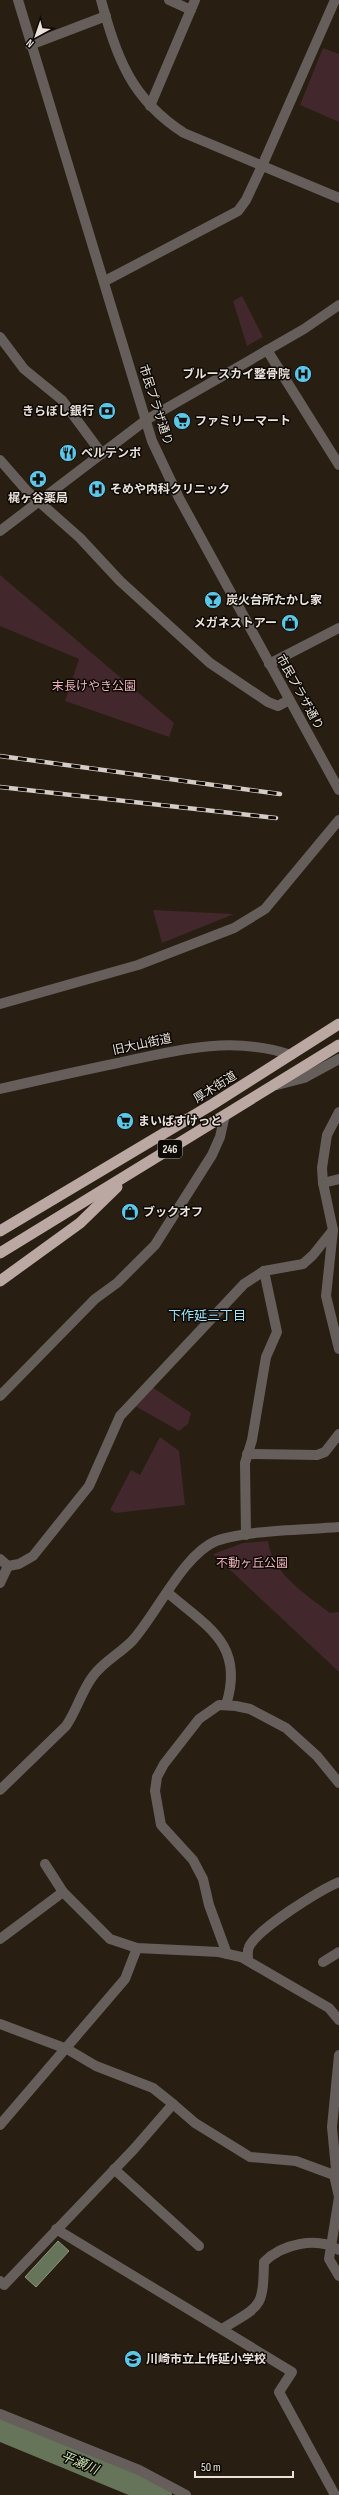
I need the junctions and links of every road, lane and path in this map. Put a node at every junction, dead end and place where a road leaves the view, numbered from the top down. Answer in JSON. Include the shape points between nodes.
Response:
{"nodes":[{"id":1,"x":18,"y":0,"type":"edge"},
{"id":2,"x":101,"y":0,"type":"edge"},
{"id":3,"x":169,"y":0,"type":"edge"},
{"id":4,"x":195,"y":0,"type":"edge"},
{"id":5,"x":335,"y":0,"type":"edge"},
{"id":6,"x":191,"y":10,"type":"junction"},
{"id":7,"x":106,"y":16,"type":"junction"},
{"id":8,"x":30,"y":45,"type":"junction"},
{"id":9,"x":150,"y":106,"type":"junction"},
{"id":10,"x":262,"y":166,"type":"junction"},
{"id":11,"x":339,"y":198,"type":"edge"},
{"id":12,"x":105,"y":281,"type":"junction"},
{"id":13,"x":339,"y":305,"type":"edge"},
{"id":14,"x":0,"y":336,"type":"edge"},
{"id":15,"x":267,"y":350,"type":"junction"},
{"id":16,"x":146,"y":420,"type":"junction"},
{"id":17,"x":102,"y":454,"type":"junction"},
{"id":18,"x":0,"y":460,"type":"edge"},
{"id":19,"x":339,"y":465,"type":"edge"},
{"id":20,"x":39,"y":503,"type":"junction"},
{"id":21,"x":0,"y":531,"type":"edge"},
{"id":22,"x":339,"y":628,"type":"edge"},
{"id":23,"x":269,"y":664,"type":"junction"},
{"id":24,"x":289,"y":700,"type":"junction"},
{"id":25,"x":339,"y":790,"type":"edge"},
{"id":26,"x":339,"y":820,"type":"edge"},
{"id":27,"x":0,"y":1004,"type":"edge"},
{"id":28,"x":339,"y":1024,"type":"edge"},
{"id":29,"x":339,"y":1046,"type":"edge"},
{"id":30,"x":291,"y":1055,"type":"junction"},
{"id":31,"x":339,"y":1059,"type":"edge"},
{"id":32,"x":271,"y":1087,"type":"junction"},
{"id":33,"x":0,"y":1089,"type":"edge"},
{"id":34,"x":339,"y":1112,"type":"edge"},
{"id":35,"x":225,"y":1115,"type":"junction"},
{"id":36,"x":130,"y":1174,"type":"junction"},
{"id":37,"x":339,"y":1179,"type":"edge"},
{"id":38,"x":323,"y":1183,"type":"junction"},
{"id":39,"x":333,"y":1230,"type":"junction"},
{"id":40,"x":0,"y":1231,"type":"edge"},
{"id":41,"x":0,"y":1253,"type":"edge"},
{"id":42,"x":264,"y":1271,"type":"junction"},
{"id":43,"x":0,"y":1281,"type":"edge"},
{"id":44,"x":339,"y":1349,"type":"edge"},
{"id":45,"x":0,"y":1396,"type":"edge"},
{"id":46,"x":339,"y":1434,"type":"edge"},
{"id":47,"x":247,"y":1454,"type":"junction"},
{"id":48,"x":339,"y":1527,"type":"edge"},
{"id":49,"x":246,"y":1535,"type":"junction"},
{"id":50,"x":4,"y":1562,"type":"edge"},
{"id":51,"x":0,"y":1583,"type":"edge"},
{"id":52,"x":168,"y":1593,"type":"junction"},
{"id":53,"x":226,"y":1705,"type":"junction"},
{"id":54,"x":339,"y":1783,"type":"edge"},
{"id":55,"x":0,"y":1790,"type":"edge"},
{"id":56,"x":45,"y":1864,"type":"dead end"},
{"id":57,"x":339,"y":1883,"type":"edge"},
{"id":58,"x":63,"y":1892,"type":"junction"},
{"id":59,"x":0,"y":1939,"type":"edge"},
{"id":60,"x":137,"y":1948,"type":"junction"},
{"id":61,"x":339,"y":1952,"type":"edge"},
{"id":62,"x":227,"y":1954,"type":"junction"},
{"id":63,"x":248,"y":1960,"type":"junction"},
{"id":64,"x":323,"y":1962,"type":"dead end"},
{"id":65,"x":339,"y":2020,"type":"edge"},
{"id":66,"x":0,"y":2024,"type":"edge"},
{"id":67,"x":67,"y":2049,"type":"junction"},
{"id":68,"x":339,"y":2055,"type":"edge"},
{"id":69,"x":173,"y":2104,"type":"junction"},
{"id":70,"x":0,"y":2125,"type":"edge"},
{"id":71,"x":336,"y":2140,"type":"edge"},
{"id":72,"x":114,"y":2169,"type":"junction"},
{"id":73,"x":334,"y":2175,"type":"junction"},
{"id":74,"x":56,"y":2229,"type":"junction"},
{"id":75,"x":199,"y":2246,"type":"dead end"},
{"id":76,"x":336,"y":2246,"type":"edge"},
{"id":77,"x":339,"y":2276,"type":"edge"},
{"id":78,"x":0,"y":2281,"type":"edge"},
{"id":79,"x":222,"y":2329,"type":"junction"},
{"id":80,"x":0,"y":2414,"type":"edge"},
{"id":81,"x":186,"y":2495,"type":"edge"},
{"id":82,"x":335,"y":2495,"type":"edge"}],
"edges":[{"from":1,"to":8,"type":"street","name":"市民プラザ通り"},
{"from":2,"to":7,"type":"street"},
{"from":3,"to":6,"type":"street"},
{"from":4,"to":6,"type":"street"},
{"from":5,"to":10,"type":"street"},
{"from":6,"to":9,"type":"street"},
{"from":7,"to":8,"type":"street"},
{"from":7,"to":9,"type":"street","via":[[120,63],[132,84]]},
{"from":8,"to":12,"type":"street","name":"市民プラザ通り"},
{"from":9,"to":10,"type":"street","via":[[184,133]]},
{"from":10,"to":11,"type":"street"},
{"from":10,"to":12,"type":"street","via":[[238,211]]},
{"from":12,"to":16,"type":"street","name":"市民プラザ通り"},
{"from":13,"to":15,"type":"street","via":[[324,317]]},
{"from":14,"to":17,"type":"street","via":[[24,370],[62,400]]},
{"from":15,"to":16,"type":"street"},
{"from":15,"to":19,"type":"street"},
{"from":16,"to":17,"type":"street"},
{"from":16,"to":23,"type":"street","name":"市民プラザ通り","via":[[152,441],[179,498]]},
{"from":17,"to":20,"type":"street"},
{"from":18,"to":20,"type":"street"},
{"from":20,"to":21,"type":"street"},
{"from":20,"to":24,"type":"street","via":[[80,538],[120,582],[210,662],[268,702],[278,706]]},
{"from":22,"to":23,"type":"street"},
{"from":23,"to":24,"type":"street","name":"市民プラザ通り"},
{"from":24,"to":25,"type":"street","name":"市民プラザ通り"},
{"from":26,"to":27,"type":"street","via":[[265,909],[234,928],[138,965]]},
{"from":28,"to":30,"type":"highway","name":"厚木街道","number":"246"},
{"from":29,"to":32,"type":"highway","number":"246"},
{"from":30,"to":33,"type":"street","name":"旧大山街道","via":[[270,1048],[234,1044],[198,1046]]},
{"from":30,"to":40,"type":"highway","name":"厚木街道","number":"246"},
{"from":31,"to":32,"type":"street","via":[[304,1078]]},
{"from":32,"to":35,"type":"highway","number":"246"},
{"from":34,"to":38,"type":"street","via":[[327,1135],[322,1168]]},
{"from":35,"to":36,"type":"highway","number":"246"},
{"from":35,"to":45,"type":"street","via":[[212,1156],[155,1245],[117,1283],[95,1299]]},
{"from":36,"to":41,"type":"highway","number":"246"},
{"from":36,"to":43,"type":"highway","number":"246","via":[[80,1223]]},
{"from":37,"to":38,"type":"street"},
{"from":38,"to":39,"type":"street"},
{"from":39,"to":42,"type":"street","via":[[303,1264]]},
{"from":39,"to":44,"type":"street","via":[[326,1296]]},
{"from":42,"to":47,"type":"street","via":[[277,1332],[266,1357]]},
{"from":42,"to":50,"type":"street","via":[[244,1284],[120,1416],[89,1486],[33,1556],[19,1564]]},
{"from":46,"to":47,"type":"street","via":[[325,1452],[317,1455]]},
{"from":47,"to":49,"type":"street","via":[[244,1469]]},
{"from":48,"to":49,"type":"street"},
{"from":49,"to":52,"type":"street","via":[[229,1537],[200,1550]]},
{"from":50,"to":51,"type":"street"},
{"from":52,"to":53,"type":"street","via":[[221,1640],[228,1655],[233,1677]]},
{"from":52,"to":55,"type":"street","via":[[133,1640],[104,1663],[94,1675],[80,1694],[74,1714],[66,1726]]},
{"from":53,"to":54,"type":"street","via":[[250,1709],[286,1728],[317,1756]]},
{"from":53,"to":62,"type":"street","via":[[219,1705],[199,1719],[164,1764],[154,1791],[161,1825],[193,1860],[202,1878]]},
{"from":56,"to":58,"type":"street"},
{"from":57,"to":63,"type":"street","via":[[318,1891],[263,1932],[248,1948]]},
{"from":58,"to":59,"type":"street"},
{"from":58,"to":60,"type":"street","via":[[110,1939]]},
{"from":60,"to":62,"type":"street"},
{"from":60,"to":67,"type":"street","via":[[125,1979]]},
{"from":61,"to":64,"type":"street"},
{"from":62,"to":63,"type":"street"},
{"from":63,"to":65,"type":"street","via":[[329,2008]]},
{"from":66,"to":67,"type":"street"},
{"from":67,"to":69,"type":"street","via":[[96,2066],[153,2088]]},
{"from":67,"to":70,"type":"street"},
{"from":68,"to":71,"type":"street"},
{"from":69,"to":72,"type":"street"},
{"from":69,"to":73,"type":"street","via":[[195,2123],[250,2157],[296,2160]]},
{"from":71,"to":73,"type":"street"},
{"from":72,"to":74,"type":"street"},
{"from":72,"to":75,"type":"street"},
{"from":73,"to":76,"type":"street","via":[[338,2197]]},
{"from":74,"to":78,"type":"street","via":[[4,2285]]},
{"from":74,"to":79,"type":"street"},
{"from":76,"to":77,"type":"street","via":[[330,2259]]},
{"from":76,"to":79,"type":"street","via":[[313,2242],[270,2256],[264,2262],[263,2295],[255,2309]]},
{"from":79,"to":82,"type":"street","via":[[292,2372],[279,2392]]},
{"from":80,"to":81,"type":"street","via":[[139,2470]]}]}
